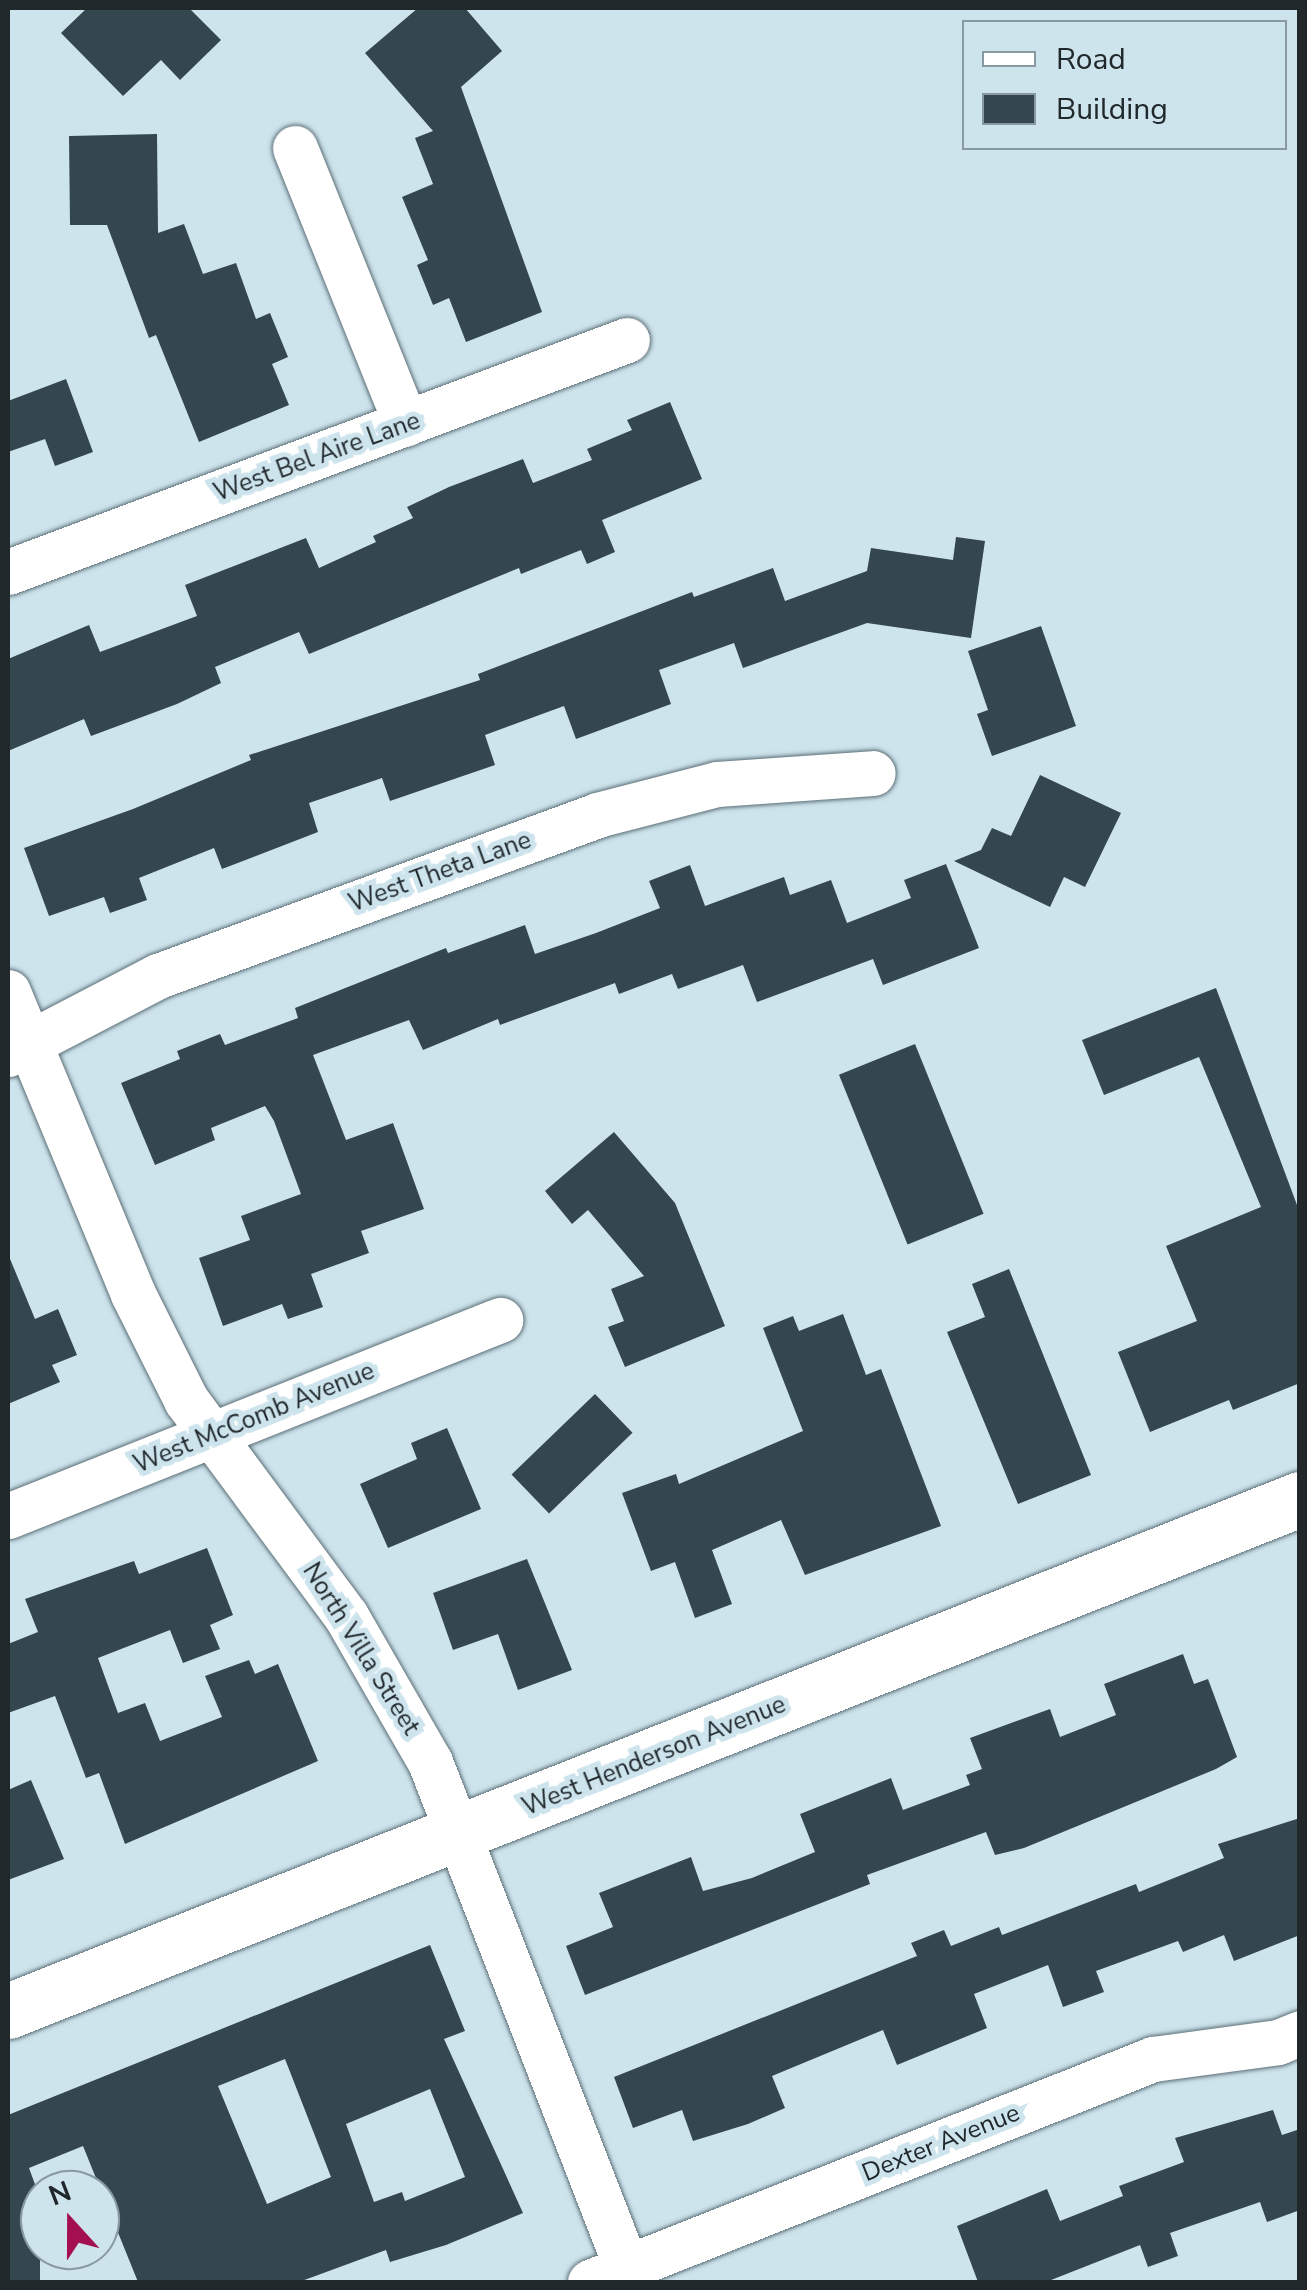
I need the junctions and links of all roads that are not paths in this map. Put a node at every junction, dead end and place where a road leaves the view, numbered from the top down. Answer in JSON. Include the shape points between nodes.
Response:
{"nodes":[{"id":1,"x":295,"y":148,"type":"dead end"},
{"id":2,"x":627,"y":340,"type":"dead end"},
{"id":3,"x":406,"y":424,"type":"junction"},
{"id":4,"x":8,"y":572,"type":"edge"},
{"id":5,"x":873,"y":773,"type":"dead end"},
{"id":6,"x":8,"y":992,"type":"edge"},
{"id":7,"x":18,"y":1050,"type":"edge"},
{"id":8,"x":500,"y":1320,"type":"dead end"},
{"id":9,"x":210,"y":1436,"type":"junction"},
{"id":10,"x":1300,"y":1500,"type":"edge"},
{"id":11,"x":8,"y":1516,"type":"edge"},
{"id":12,"x":460,"y":1832,"type":"junction"},
{"id":13,"x":8,"y":2011,"type":"edge"},
{"id":14,"x":1300,"y":2034,"type":"edge"},
{"id":15,"x":616,"y":2278,"type":"edge"}],
"edges":[{"from":1,"to":3,"type":"street"},
{"from":2,"to":3,"type":"street","name":"West Bel Aire Lane"},
{"from":3,"to":4,"type":"street","name":"West Bel Aire Lane"},
{"from":5,"to":7,"type":"street","name":"West Theta Lane","via":[[717,784],[597,815],[158,976]]},
{"from":6,"to":7,"type":"street","name":"North Villa Street"},
{"from":7,"to":9,"type":"street","name":"North Villa Street","via":[[132,1294]]},
{"from":8,"to":9,"type":"street","name":"West McComb Avenue"},
{"from":9,"to":11,"type":"street","name":"West McComb Avenue"},
{"from":9,"to":12,"type":"street","name":"North Villa Street","via":[[346,1616],[422,1748]]},
{"from":10,"to":12,"type":"main road","name":"West Henderson Avenue"},
{"from":12,"to":13,"type":"main road","name":"West Henderson Avenue"},
{"from":12,"to":15,"type":"street","name":"North Villa Street"},
{"from":14,"to":15,"type":"street","name":"Dexter Avenue","via":[[1153,2059]]}]}
